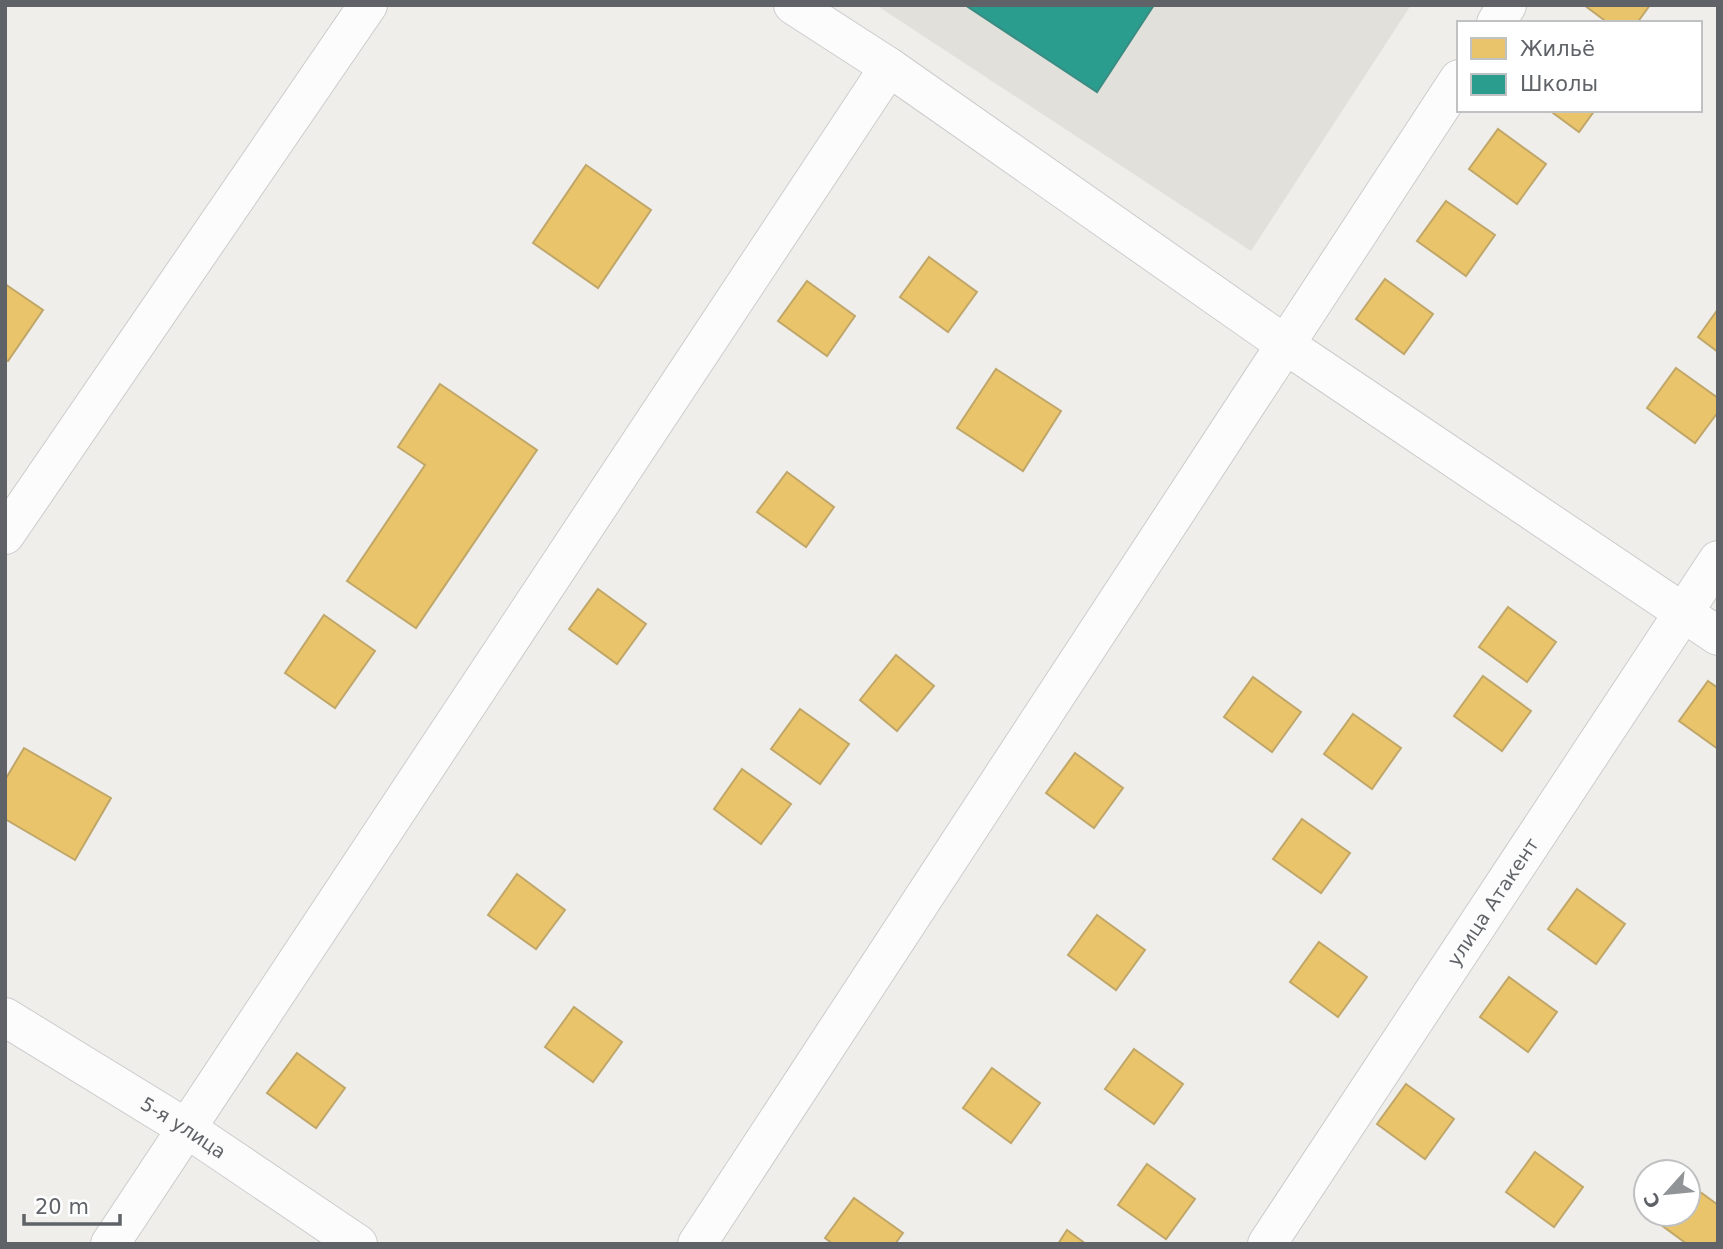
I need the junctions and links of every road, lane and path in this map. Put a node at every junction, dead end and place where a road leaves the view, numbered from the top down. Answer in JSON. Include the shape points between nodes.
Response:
{"nodes":[{"id":1,"x":368,"y":5,"type":"edge"},
{"id":2,"x":793,"y":5,"type":"edge"},
{"id":3,"x":1507,"y":5,"type":"edge"},
{"id":4,"x":1497,"y":21,"type":"edge"},
{"id":5,"x":889,"y":67,"type":"junction"},
{"id":6,"x":1457,"y":82,"type":"edge"},
{"id":7,"x":1286,"y":345,"type":"junction"},
{"id":8,"x":5,"y":535,"type":"edge"},
{"id":9,"x":1718,"y":561,"type":"edge"},
{"id":10,"x":1683,"y":613,"type":"junction"},
{"id":11,"x":1718,"y":636,"type":"edge"},
{"id":12,"x":5,"y":1017,"type":"edge"},
{"id":13,"x":186,"y":1128,"type":"junction"},
{"id":14,"x":110,"y":1244,"type":"edge"},
{"id":15,"x":358,"y":1244,"type":"edge"},
{"id":16,"x":697,"y":1244,"type":"edge"},
{"id":17,"x":1267,"y":1244,"type":"edge"}],
"edges":[{"from":1,"to":8,"type":"street"},
{"from":2,"to":5,"type":"street"},
{"from":3,"to":4,"type":"street"},
{"from":5,"to":7,"type":"street"},
{"from":5,"to":13,"type":"street"},
{"from":6,"to":7,"type":"street"},
{"from":7,"to":10,"type":"street"},
{"from":7,"to":16,"type":"street"},
{"from":9,"to":10,"type":"street","name":"улица Атакент"},
{"from":10,"to":11,"type":"street"},
{"from":10,"to":17,"type":"street","name":"улица Атакент"},
{"from":12,"to":13,"type":"street","name":"5-я улица"},
{"from":13,"to":14,"type":"street"},
{"from":13,"to":15,"type":"street","name":"5-я улица"}]}
